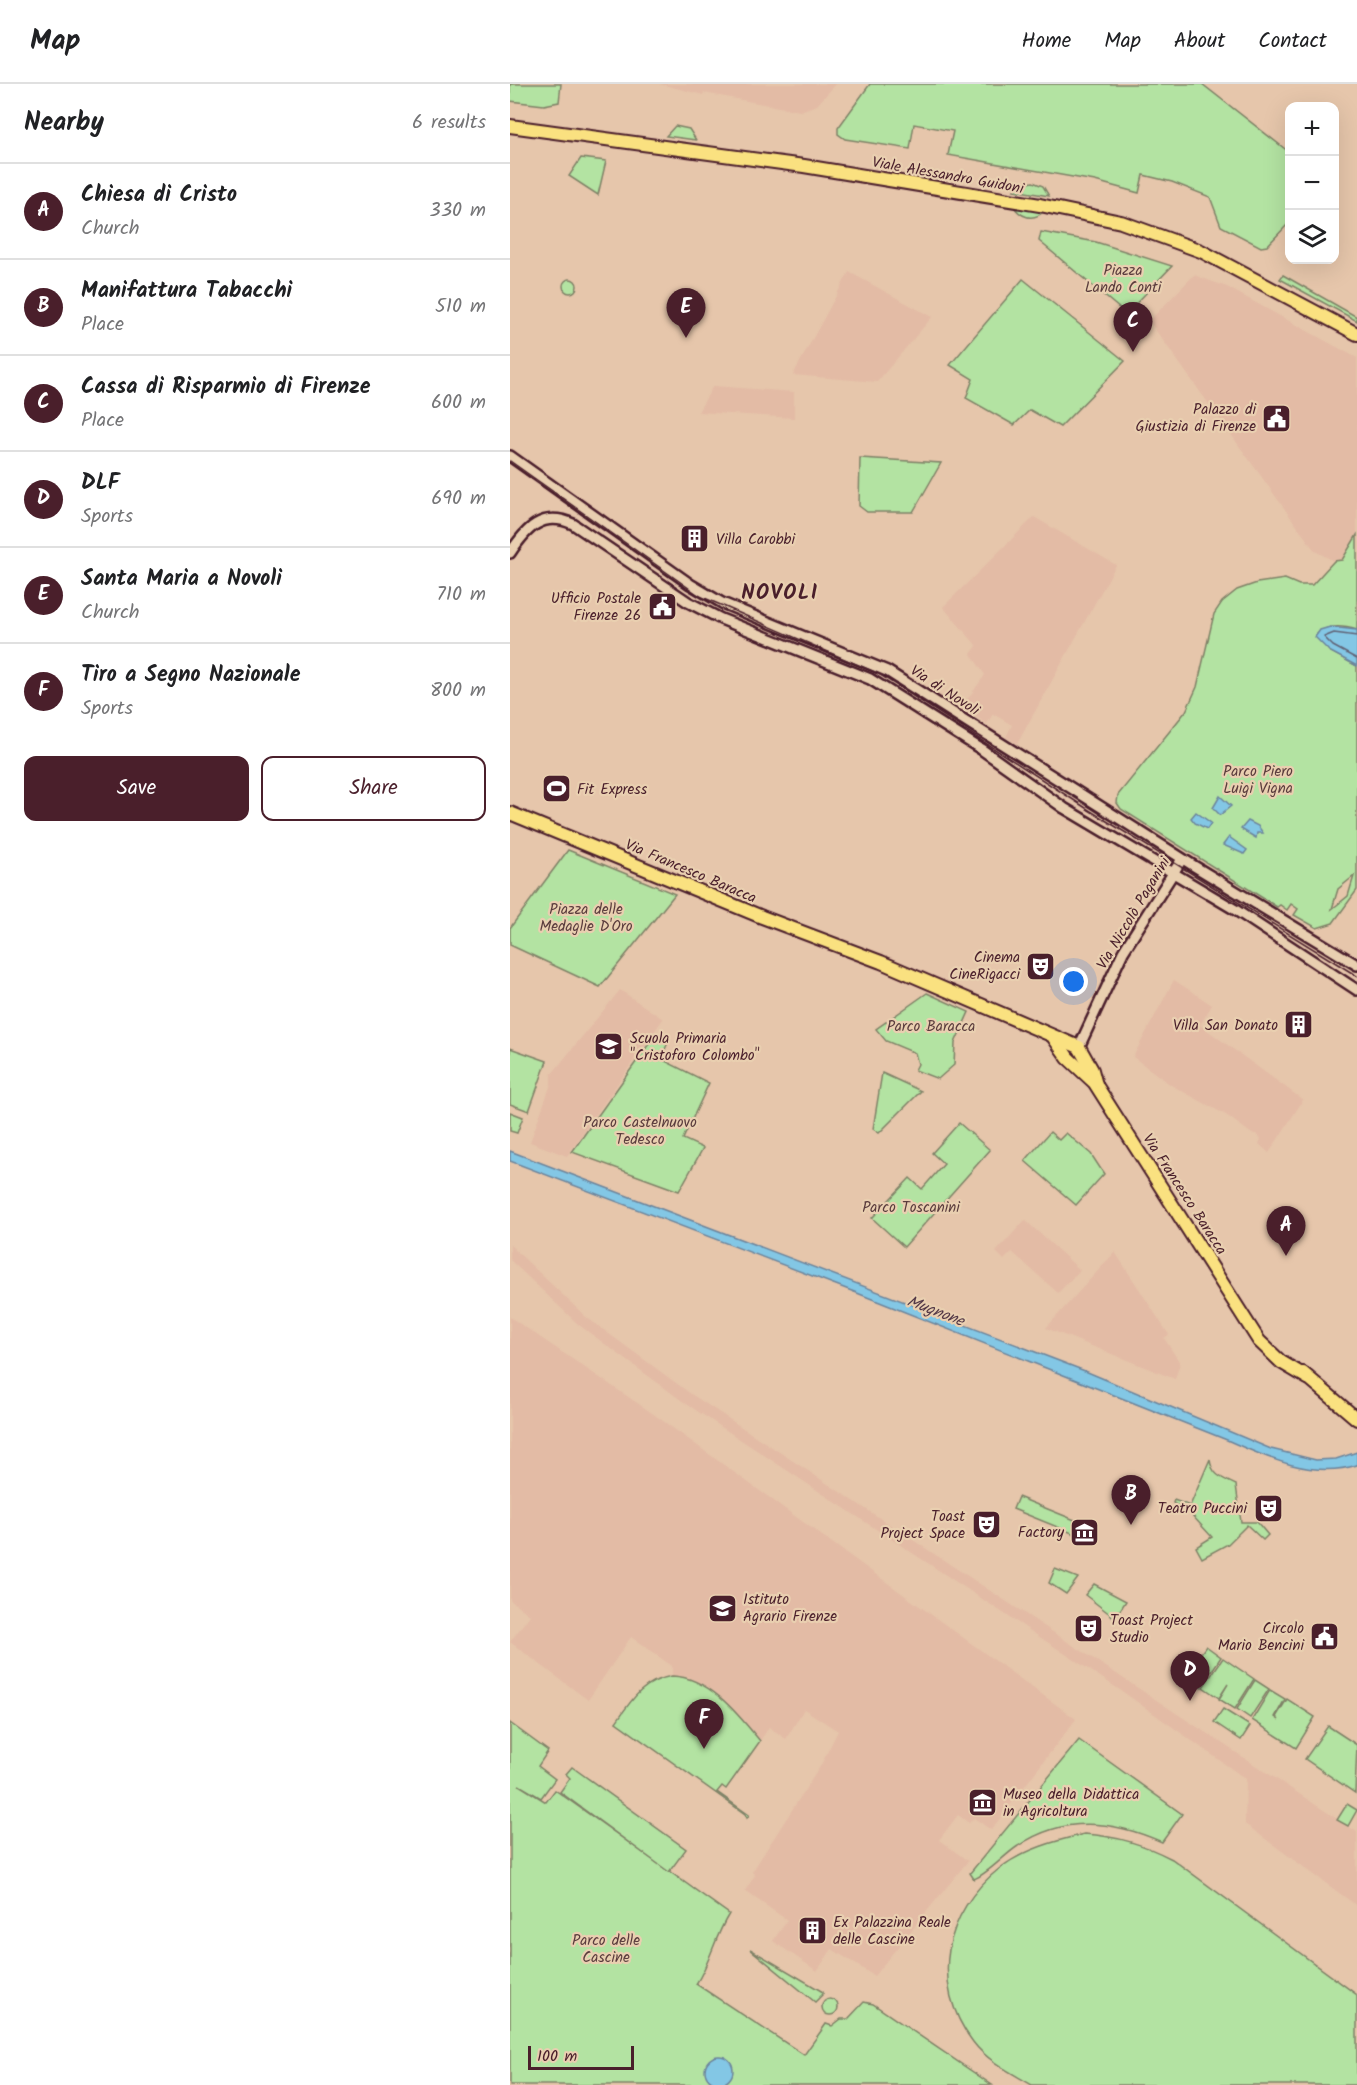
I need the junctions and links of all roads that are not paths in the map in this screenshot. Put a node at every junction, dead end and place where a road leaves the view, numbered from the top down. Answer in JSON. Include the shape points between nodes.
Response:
{"nodes":[{"id":1,"x":510,"y":119,"type":"edge"},
{"id":2,"x":510,"y":126,"type":"edge"},
{"id":3,"x":1357,"y":325,"type":"edge"},
{"id":4,"x":1357,"y":334,"type":"edge"},
{"id":5,"x":510,"y":456,"type":"edge"},
{"id":6,"x":510,"y":553,"type":"edge"},
{"id":7,"x":511,"y":813,"type":"edge"},
{"id":8,"x":1182,"y":859,"type":"junction"},
{"id":9,"x":1174,"y":874,"type":"junction"},
{"id":10,"x":1357,"y":965,"type":"edge"},
{"id":11,"x":1357,"y":990,"type":"edge"},
{"id":12,"x":1057,"y":1041,"type":"junction"},
{"id":13,"x":1079,"y":1047,"type":"junction"},
{"id":14,"x":1096,"y":1085,"type":"junction"},
{"id":15,"x":1357,"y":1419,"type":"edge"}],
"edges":[{"from":1,"to":3,"type":"main road","name":"Viale Alessandro Guidoni","via":[[890,172],[1121,214],[1205,244]]},
{"from":2,"to":4,"type":"main road","name":"Viale Alessandro Guidoni","via":[[804,166],[1121,222],[1210,256]]},
{"from":5,"to":8,"type":"street","name":"Via di Novoli","via":[[722,603],[887,671]]},
{"from":6,"to":9,"type":"street","name":"Via di Novoli","via":[[534,523],[548,519],[577,526],[706,612],[870,679],[981,749],[1062,807]]},
{"from":7,"to":12,"type":"main road","name":"Via Francesco Baracca","via":[[880,962]]},
{"from":8,"to":9,"type":"street","name":"Via Niccolò Paganini"},
{"from":8,"to":10,"type":"street","name":"Via di Novoli"},
{"from":9,"to":11,"type":"street","name":"Via di Novoli","via":[[1251,919]]},
{"from":9,"to":13,"type":"street","name":"Via Niccolò Paganini","via":[[1123,952]]},
{"from":12,"to":13,"type":"main road","name":"Via Francesco Baracca","via":[[1071,1051]]},
{"from":12,"to":14,"type":"main road","name":"Via Francesco Baracca","via":[[1068,1058]]},
{"from":13,"to":14,"type":"main road","name":"Via Francesco Baracca"},
{"from":14,"to":15,"type":"main road","name":"Via Francesco Baracca","via":[[1248,1320]]}]}
